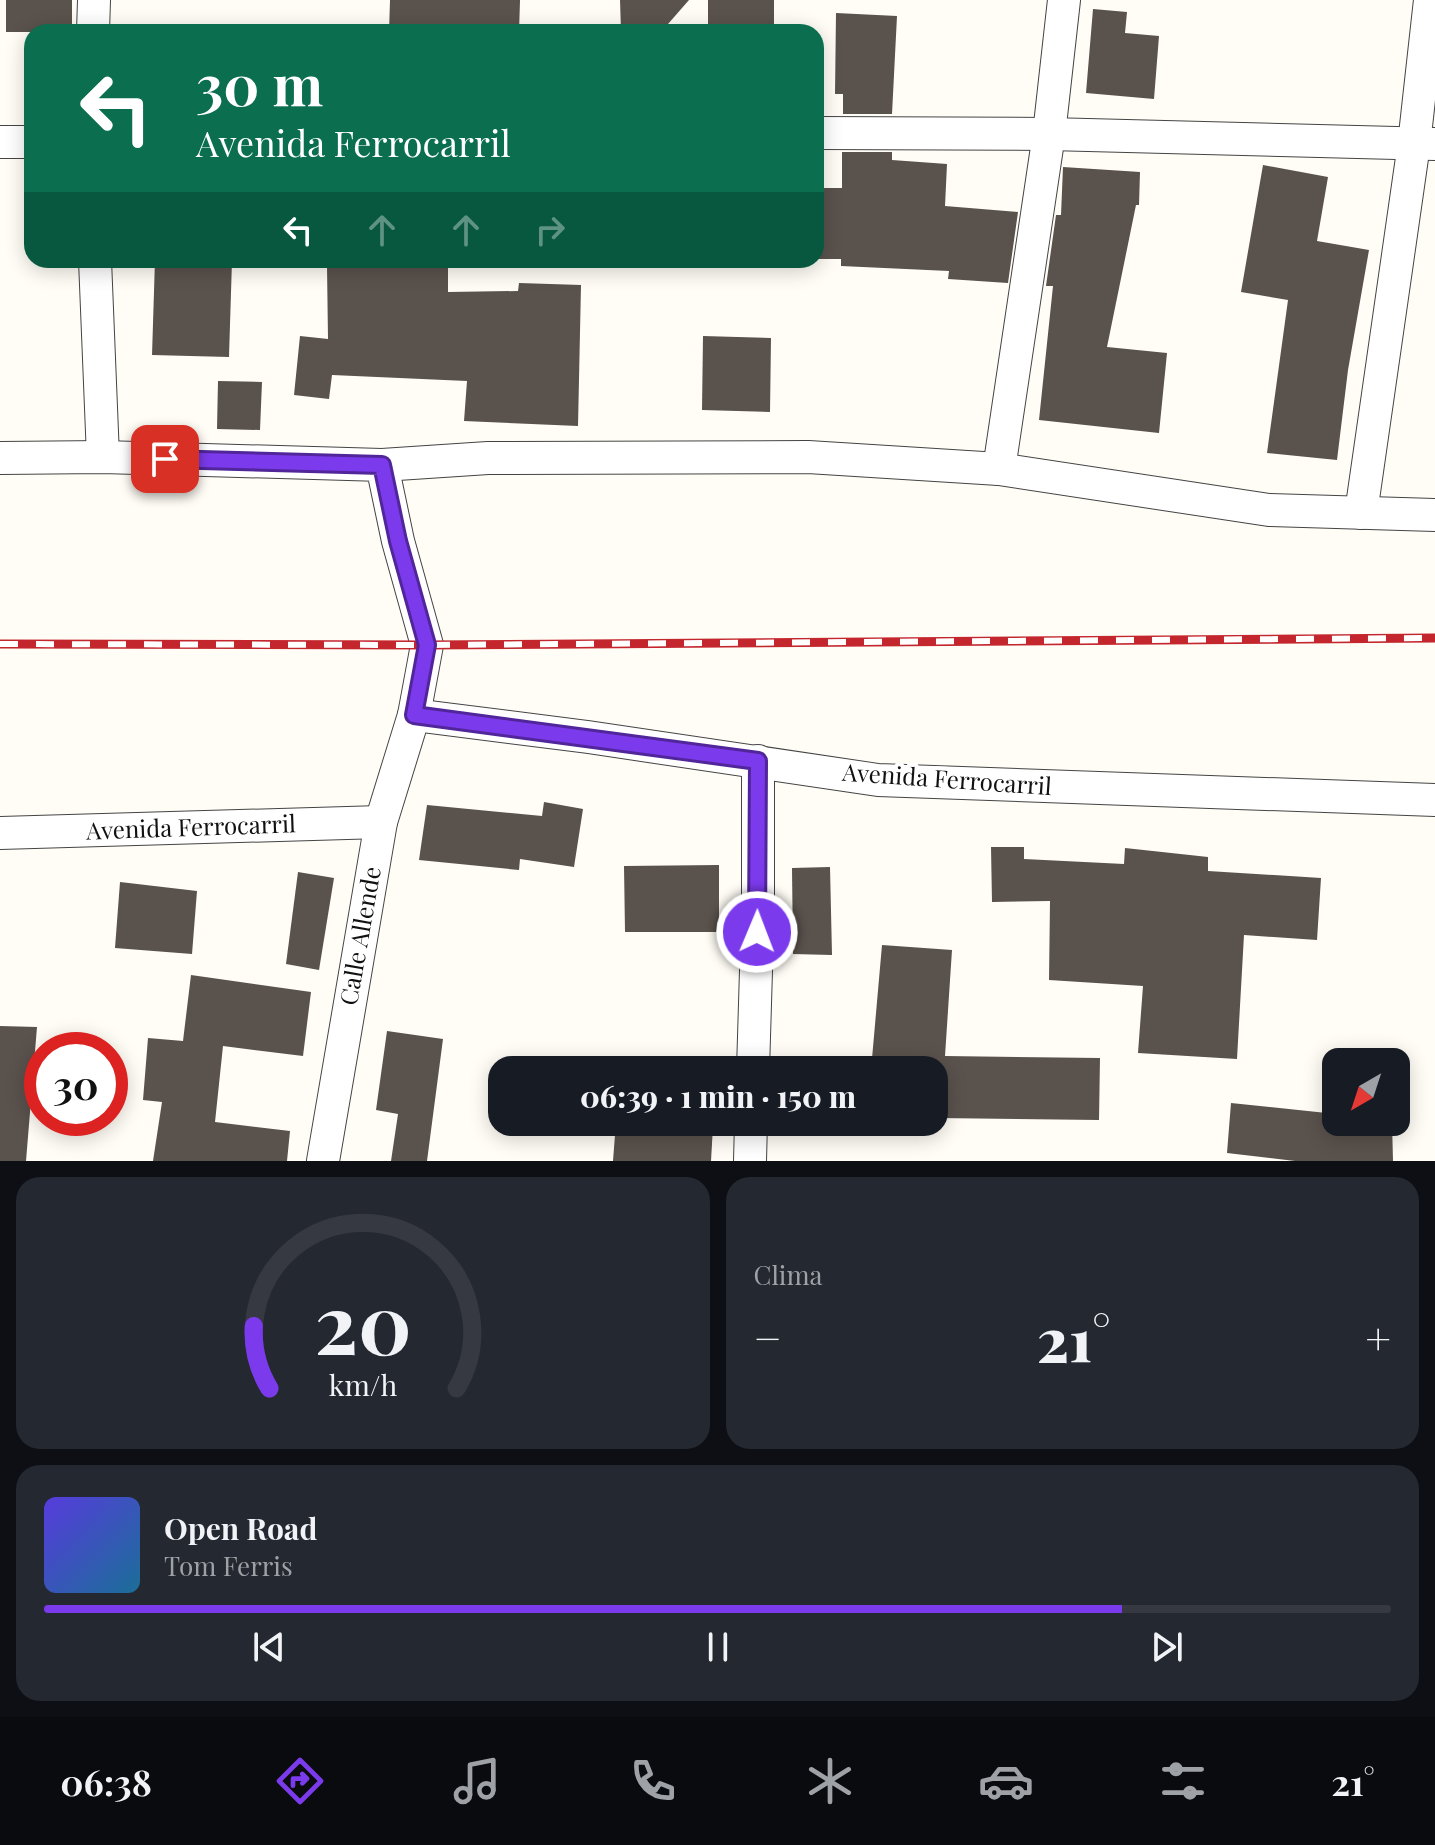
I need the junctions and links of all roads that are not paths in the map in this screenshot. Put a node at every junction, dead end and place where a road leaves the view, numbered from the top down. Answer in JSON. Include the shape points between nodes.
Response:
{"nodes":[{"id":1,"x":94,"y":0,"type":"edge"},
{"id":2,"x":1064,"y":0,"type":"edge"},
{"id":3,"x":1430,"y":0,"type":"edge"},
{"id":4,"x":93,"y":24,"type":"edge"},
{"id":5,"x":824,"y":133,"type":"edge"},
{"id":6,"x":1049,"y":134,"type":"junction"},
{"id":7,"x":0,"y":142,"type":"edge"},
{"id":8,"x":24,"y":142,"type":"edge"},
{"id":9,"x":1424,"y":144,"type":"edge"},
{"id":10,"x":95,"y":268,"type":"edge"},
{"id":11,"x":103,"y":457,"type":"junction"},
{"id":12,"x":0,"y":458,"type":"edge"},
{"id":13,"x":382,"y":465,"type":"junction"},
{"id":14,"x":999,"y":469,"type":"junction"},
{"id":15,"x":1361,"y":513,"type":"junction"},
{"id":16,"x":1435,"y":515,"type":"edge"},
{"id":17,"x":414,"y":715,"type":"junction"},
{"id":18,"x":758,"y":761,"type":"junction"},
{"id":19,"x":1435,"y":800,"type":"edge"},
{"id":20,"x":381,"y":822,"type":"junction"},
{"id":21,"x":0,"y":833,"type":"edge"},
{"id":22,"x":753,"y":1056,"type":"edge"},
{"id":23,"x":751,"y":1136,"type":"edge"},
{"id":24,"x":323,"y":1161,"type":"edge"},
{"id":25,"x":750,"y":1161,"type":"edge"}],
"edges":[{"from":1,"to":4,"type":"street"},
{"from":2,"to":6,"type":"street"},
{"from":3,"to":9,"type":"street"},
{"from":5,"to":6,"type":"street"},
{"from":6,"to":9,"type":"street"},
{"from":6,"to":14,"type":"street"},
{"from":7,"to":8,"type":"street"},
{"from":9,"to":15,"type":"street"},
{"from":10,"to":11,"type":"street"},
{"from":11,"to":12,"type":"street"},
{"from":11,"to":13,"type":"street"},
{"from":13,"to":14,"type":"street","via":[[488,458],[808,457]]},
{"from":13,"to":17,"type":"street","name":"Calle Allende","via":[[427,645]]},
{"from":14,"to":15,"type":"street","via":[[1269,510]]},
{"from":15,"to":16,"type":"street"},
{"from":17,"to":18,"type":"street","name":"Avenida Ferrocarril"},
{"from":17,"to":20,"type":"street","name":"Calle Allende"},
{"from":18,"to":19,"type":"street","name":"Avenida Ferrocarril","via":[[878,780]]},
{"from":18,"to":22,"type":"street"},
{"from":20,"to":21,"type":"street","name":"Avenida Ferrocarril"},
{"from":20,"to":24,"type":"street","name":"Calle Allende"},
{"from":23,"to":25,"type":"street"}]}
